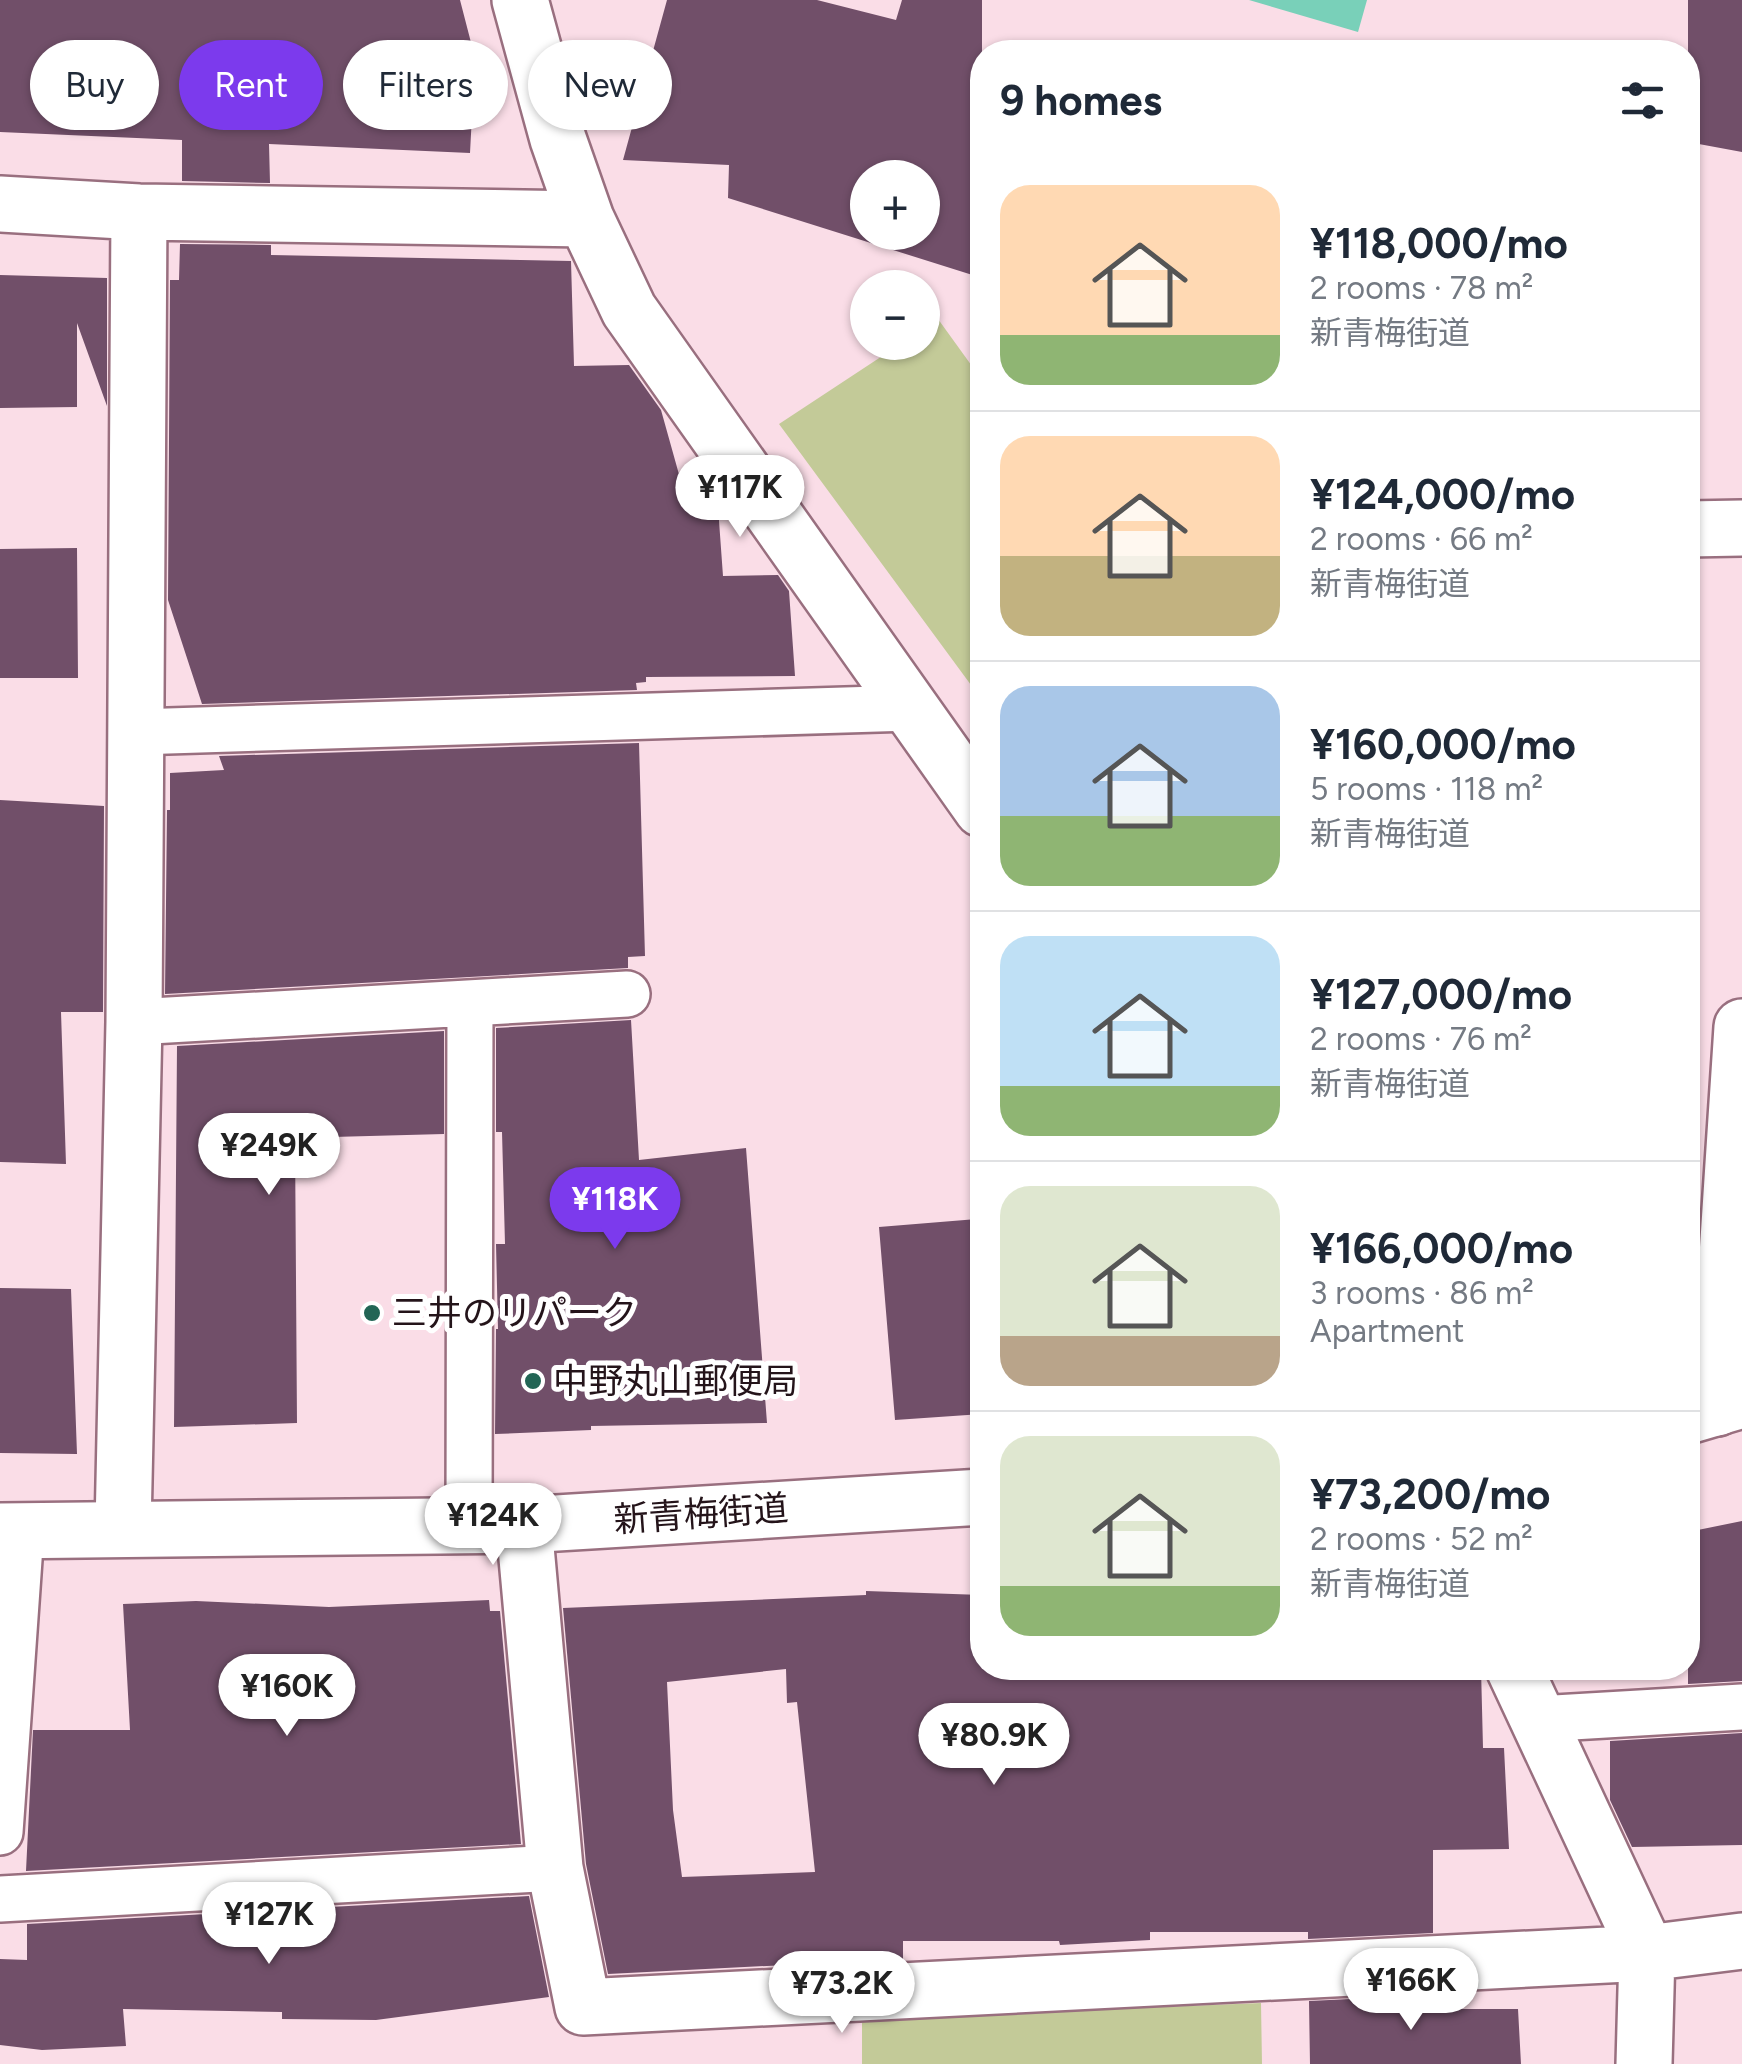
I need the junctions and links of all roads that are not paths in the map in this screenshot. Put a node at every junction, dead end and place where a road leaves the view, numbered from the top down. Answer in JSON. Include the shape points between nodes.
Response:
{"nodes":[{"id":1,"x":520,"y":0,"type":"edge"},
{"id":2,"x":0,"y":204,"type":"edge"},
{"id":3,"x":139,"y":212,"type":"junction"},
{"id":4,"x":586,"y":219,"type":"junction"},
{"id":5,"x":1700,"y":528,"type":"edge"},
{"id":6,"x":1742,"y":528,"type":"edge"},
{"id":7,"x":911,"y":708,"type":"junction"},
{"id":8,"x":136,"y":732,"type":"junction"},
{"id":9,"x":970,"y":793,"type":"edge"},
{"id":10,"x":627,"y":994,"type":"dead end"},
{"id":11,"x":470,"y":1004,"type":"junction"},
{"id":12,"x":134,"y":1022,"type":"junction"},
{"id":13,"x":1742,"y":1027,"type":"edge"},
{"id":14,"x":1716,"y":1408,"type":"edge"},
{"id":15,"x":970,"y":1498,"type":"edge"},
{"id":16,"x":469,"y":1525,"type":"junction"},
{"id":17,"x":524,"y":1525,"type":"junction"},
{"id":18,"x":123,"y":1528,"type":"junction"},
{"id":19,"x":11,"y":1530,"type":"edge"},
{"id":20,"x":1520,"y":1680,"type":"edge"},
{"id":21,"x":1742,"y":1707,"type":"edge"},
{"id":22,"x":1538,"y":1719,"type":"junction"},
{"id":23,"x":0,"y":1832,"type":"edge"},
{"id":24,"x":554,"y":1868,"type":"junction"},
{"id":25,"x":0,"y":1900,"type":"edge"},
{"id":26,"x":1742,"y":1941,"type":"edge"},
{"id":27,"x":1647,"y":1953,"type":"junction"},
{"id":28,"x":1644,"y":2064,"type":"edge"}],
"edges":[{"from":1,"to":4,"type":"street"},
{"from":2,"to":3,"type":"street"},
{"from":3,"to":4,"type":"street"},
{"from":3,"to":8,"type":"street"},
{"from":4,"to":7,"type":"street","via":[[629,310]]},
{"from":5,"to":6,"type":"street"},
{"from":7,"to":8,"type":"lane"},
{"from":7,"to":9,"type":"street"},
{"from":8,"to":12,"type":"street"},
{"from":10,"to":11,"type":"lane"},
{"from":11,"to":12,"type":"lane"},
{"from":11,"to":16,"type":"lane"},
{"from":12,"to":18,"type":"street"},
{"from":13,"to":14,"type":"street"},
{"from":15,"to":17,"type":"street","name":"新青梅街道"},
{"from":16,"to":17,"type":"street","name":"新青梅街道"},
{"from":16,"to":18,"type":"street","name":"新青梅街道"},
{"from":17,"to":24,"type":"street"},
{"from":18,"to":19,"type":"street","name":"新青梅街道"},
{"from":19,"to":23,"type":"lane"},
{"from":20,"to":22,"type":"street"},
{"from":21,"to":22,"type":"lane"},
{"from":22,"to":27,"type":"street"},
{"from":24,"to":25,"type":"lane"},
{"from":24,"to":27,"type":"street","via":[[582,2006]]},
{"from":26,"to":27,"type":"street"},
{"from":27,"to":28,"type":"street"}]}
